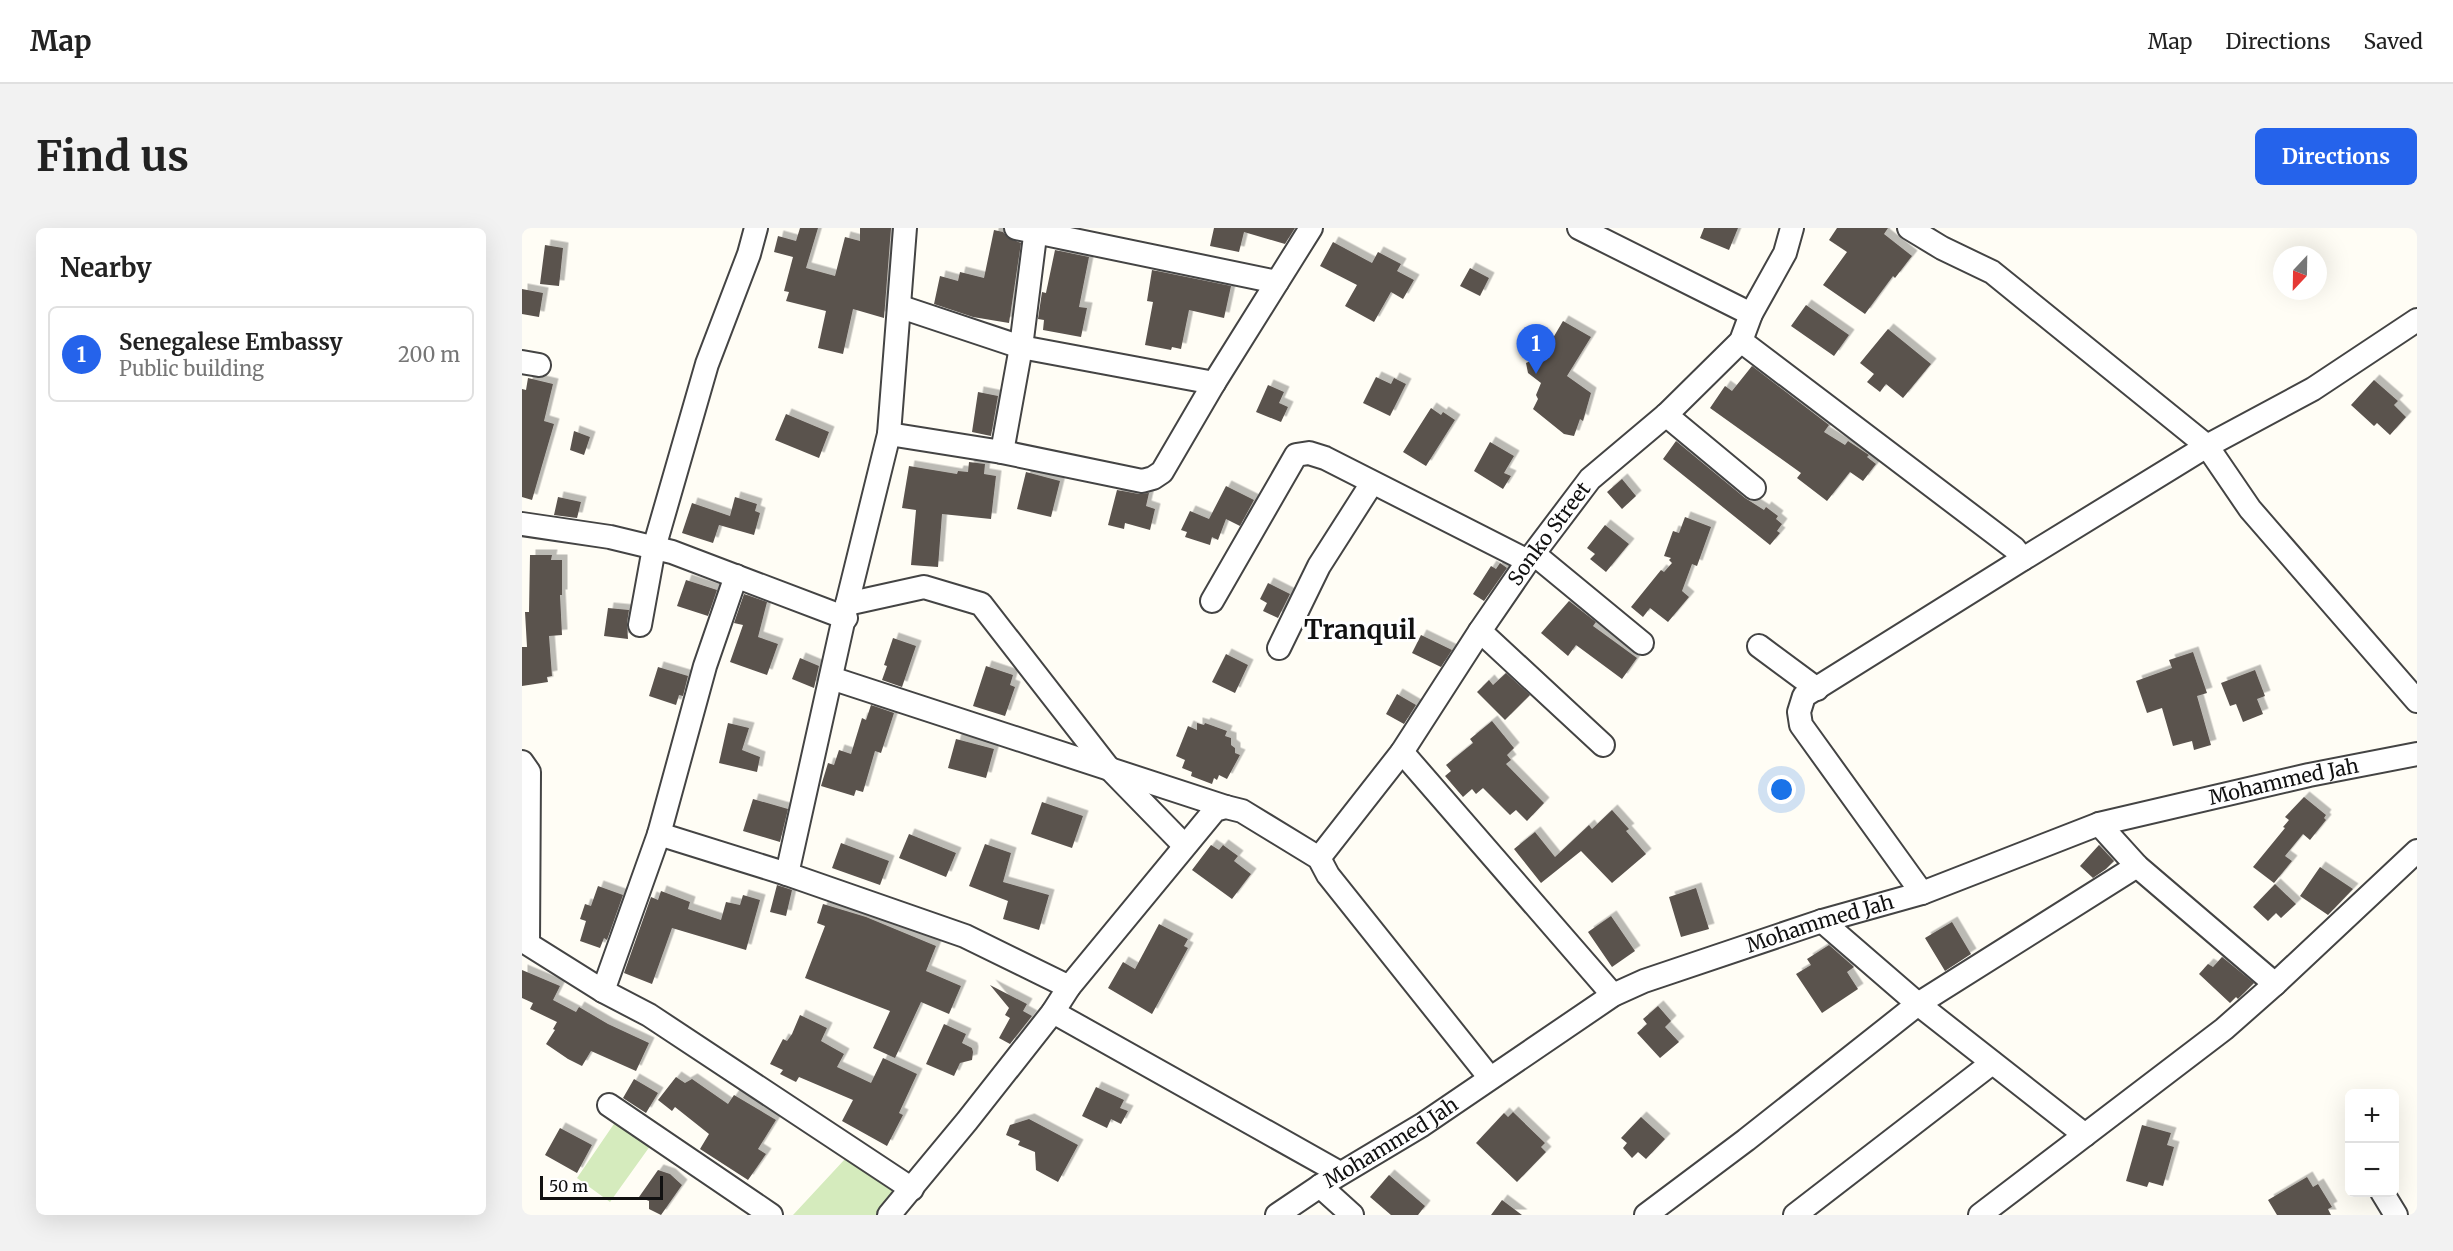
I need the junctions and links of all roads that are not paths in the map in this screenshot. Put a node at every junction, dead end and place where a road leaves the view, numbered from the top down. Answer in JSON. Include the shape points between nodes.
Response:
{"nodes":[{"id":1,"x":756,"y":228,"type":"edge"},
{"id":2,"x":905,"y":228,"type":"edge"},
{"id":3,"x":1311,"y":228,"type":"edge"},
{"id":4,"x":1579,"y":228,"type":"edge"},
{"id":5,"x":1792,"y":228,"type":"edge"},
{"id":6,"x":1909,"y":228,"type":"edge"},
{"id":7,"x":1029,"y":229,"type":"edge"},
{"id":8,"x":1277,"y":282,"type":"junction"},
{"id":9,"x":901,"y":307,"type":"junction"},
{"id":10,"x":1751,"y":314,"type":"junction"},
{"id":11,"x":2417,"y":320,"type":"edge"},
{"id":12,"x":1740,"y":341,"type":"junction"},
{"id":13,"x":1021,"y":347,"type":"junction"},
{"id":14,"x":1214,"y":383,"type":"junction"},
{"id":15,"x":1666,"y":415,"type":"junction"},
{"id":16,"x":889,"y":434,"type":"junction"},
{"id":17,"x":2207,"y":446,"type":"junction"},
{"id":18,"x":1002,"y":452,"type":"junction"},
{"id":19,"x":1372,"y":483,"type":"junction"},
{"id":20,"x":1754,"y":488,"type":"dead end"},
{"id":21,"x":522,"y":524,"type":"edge"},
{"id":22,"x":654,"y":548,"type":"junction"},
{"id":23,"x":1531,"y":557,"type":"junction"},
{"id":24,"x":2023,"y":559,"type":"junction"},
{"id":25,"x":736,"y":576,"type":"junction"},
{"id":26,"x":1212,"y":601,"type":"dead end"},
{"id":27,"x":847,"y":611,"type":"junction"},
{"id":28,"x":640,"y":625,"type":"dead end"},
{"id":29,"x":1480,"y":631,"type":"junction"},
{"id":30,"x":1642,"y":643,"type":"dead end"},
{"id":31,"x":1759,"y":646,"type":"dead end"},
{"id":32,"x":1279,"y":648,"type":"dead end"},
{"id":33,"x":831,"y":678,"type":"junction"},
{"id":34,"x":1817,"y":689,"type":"junction"},
{"id":35,"x":2417,"y":701,"type":"edge"},
{"id":36,"x":1603,"y":745,"type":"dead end"},
{"id":37,"x":1402,"y":752,"type":"junction"},
{"id":38,"x":2417,"y":754,"type":"edge"},
{"id":39,"x":522,"y":762,"type":"edge"},
{"id":40,"x":1110,"y":769,"type":"junction"},
{"id":41,"x":1226,"y":807,"type":"junction"},
{"id":42,"x":2099,"y":824,"type":"junction"},
{"id":43,"x":659,"y":834,"type":"junction"},
{"id":44,"x":1184,"y":845,"type":"junction"},
{"id":45,"x":2417,"y":851,"type":"edge"},
{"id":46,"x":1319,"y":858,"type":"junction"},
{"id":47,"x":2137,"y":866,"type":"junction"},
{"id":48,"x":787,"y":874,"type":"junction"},
{"id":49,"x":1922,"y":893,"type":"junction"},
{"id":50,"x":1822,"y":921,"type":"junction"},
{"id":51,"x":525,"y":942,"type":"edge"},
{"id":52,"x":2275,"y":984,"type":"junction"},
{"id":53,"x":1069,"y":987,"type":"junction"},
{"id":54,"x":603,"y":991,"type":"junction"},
{"id":55,"x":1613,"y":995,"type":"junction"},
{"id":56,"x":1918,"y":1005,"type":"junction"},
{"id":57,"x":1053,"y":1012,"type":"junction"},
{"id":58,"x":1992,"y":1063,"type":"junction"},
{"id":59,"x":1490,"y":1078,"type":"junction"},
{"id":60,"x":609,"y":1105,"type":"dead end"},
{"id":61,"x":2085,"y":1135,"type":"junction"},
{"id":62,"x":1340,"y":1173,"type":"junction"},
{"id":63,"x":1320,"y":1186,"type":"junction"},
{"id":64,"x":912,"y":1189,"type":"junction"},
{"id":65,"x":2385,"y":1197,"type":"edge"},
{"id":66,"x":771,"y":1215,"type":"edge"},
{"id":67,"x":889,"y":1215,"type":"edge"},
{"id":68,"x":1277,"y":1215,"type":"edge"},
{"id":69,"x":1352,"y":1215,"type":"edge"},
{"id":70,"x":1646,"y":1215,"type":"edge"},
{"id":71,"x":1794,"y":1215,"type":"edge"},
{"id":72,"x":1980,"y":1215,"type":"edge"},
{"id":73,"x":2396,"y":1215,"type":"edge"}],
"edges":[{"from":1,"to":22,"type":"street","via":[[707,364]]},
{"from":2,"to":9,"type":"street"},
{"from":3,"to":8,"type":"street"},
{"from":4,"to":10,"type":"street"},
{"from":5,"to":10,"type":"street","name":"Sonko Street","via":[[1785,253]]},
{"from":6,"to":17,"type":"street","via":[[1992,272]]},
{"from":7,"to":8,"type":"street"},
{"from":7,"to":13,"type":"street"},
{"from":8,"to":14,"type":"street"},
{"from":9,"to":13,"type":"street"},
{"from":9,"to":16,"type":"street"},
{"from":10,"to":12,"type":"street","name":"Sonko Street"},
{"from":11,"to":17,"type":"street","via":[[2313,389]]},
{"from":12,"to":15,"type":"street","name":"Sonko Street"},
{"from":12,"to":24,"type":"street","via":[[2004,540]]},
{"from":13,"to":14,"type":"street"},
{"from":13,"to":18,"type":"street"},
{"from":14,"to":18,"type":"street","via":[[1162,472],[1153,478],[1142,481]]},
{"from":15,"to":20,"type":"street"},
{"from":15,"to":23,"type":"street","name":"Sonko Street","via":[[1590,479]]},
{"from":16,"to":18,"type":"street"},
{"from":16,"to":27,"type":"street"},
{"from":17,"to":24,"type":"street"},
{"from":17,"to":35,"type":"street","via":[[2250,509]]},
{"from":19,"to":23,"type":"street"},
{"from":19,"to":26,"type":"street","via":[[1324,458],[1309,453],[1296,455]]},
{"from":19,"to":32,"type":"street","via":[[1319,566]]},
{"from":21,"to":22,"type":"street"},
{"from":22,"to":25,"type":"street"},
{"from":22,"to":28,"type":"street"},
{"from":23,"to":29,"type":"street","name":"Sonko Street"},
{"from":23,"to":30,"type":"street"},
{"from":24,"to":34,"type":"street"},
{"from":25,"to":27,"type":"street"},
{"from":25,"to":43,"type":"street","via":[[705,666]]},
{"from":27,"to":33,"type":"street"},
{"from":27,"to":40,"type":"street","via":[[924,587],[981,604]]},
{"from":29,"to":36,"type":"street"},
{"from":29,"to":37,"type":"street","name":"Sonko Street"},
{"from":31,"to":34,"type":"street"},
{"from":33,"to":40,"type":"street"},
{"from":33,"to":48,"type":"street"},
{"from":34,"to":49,"type":"street","via":[[1804,696],[1799,712],[1801,725]]},
{"from":37,"to":46,"type":"street","name":"Sonko Street"},
{"from":37,"to":55,"type":"street"},
{"from":38,"to":42,"type":"street","name":"Mohammed Jah"},
{"from":39,"to":51,"type":"street","via":[[529,772]]},
{"from":40,"to":41,"type":"street"},
{"from":40,"to":44,"type":"street"},
{"from":41,"to":44,"type":"street","via":[[1215,810]]},
{"from":41,"to":46,"type":"street","via":[[1242,811]]},
{"from":42,"to":47,"type":"street"},
{"from":42,"to":49,"type":"street","name":"Mohammed Jah"},
{"from":43,"to":48,"type":"street"},
{"from":43,"to":54,"type":"street"},
{"from":44,"to":53,"type":"street"},
{"from":45,"to":52,"type":"street"},
{"from":46,"to":59,"type":"street","via":[[1328,875]]},
{"from":47,"to":52,"type":"street"},
{"from":47,"to":56,"type":"street"},
{"from":48,"to":53,"type":"street","via":[[965,936]]},
{"from":49,"to":50,"type":"street","name":"Mohammed Jah"},
{"from":50,"to":55,"type":"street","name":"Mohammed Jah"},
{"from":50,"to":56,"type":"street"},
{"from":51,"to":54,"type":"street"},
{"from":52,"to":61,"type":"street","via":[[2224,1029]]},
{"from":53,"to":57,"type":"street"},
{"from":54,"to":64,"type":"street","via":[[649,1015]]},
{"from":55,"to":59,"type":"street","name":"Mohammed Jah"},
{"from":56,"to":58,"type":"street"},
{"from":56,"to":70,"type":"street"},
{"from":57,"to":62,"type":"street"},
{"from":57,"to":64,"type":"street"},
{"from":58,"to":61,"type":"street"},
{"from":58,"to":71,"type":"street"},
{"from":59,"to":62,"type":"street","name":"Mohammed Jah","via":[[1422,1125]]},
{"from":60,"to":66,"type":"street"},
{"from":61,"to":72,"type":"street"},
{"from":62,"to":63,"type":"street","name":"Mohammed Jah"},
{"from":63,"to":68,"type":"street","name":"Mohammed Jah"},
{"from":63,"to":69,"type":"street"},
{"from":64,"to":67,"type":"street"},
{"from":65,"to":73,"type":"street"}]}
